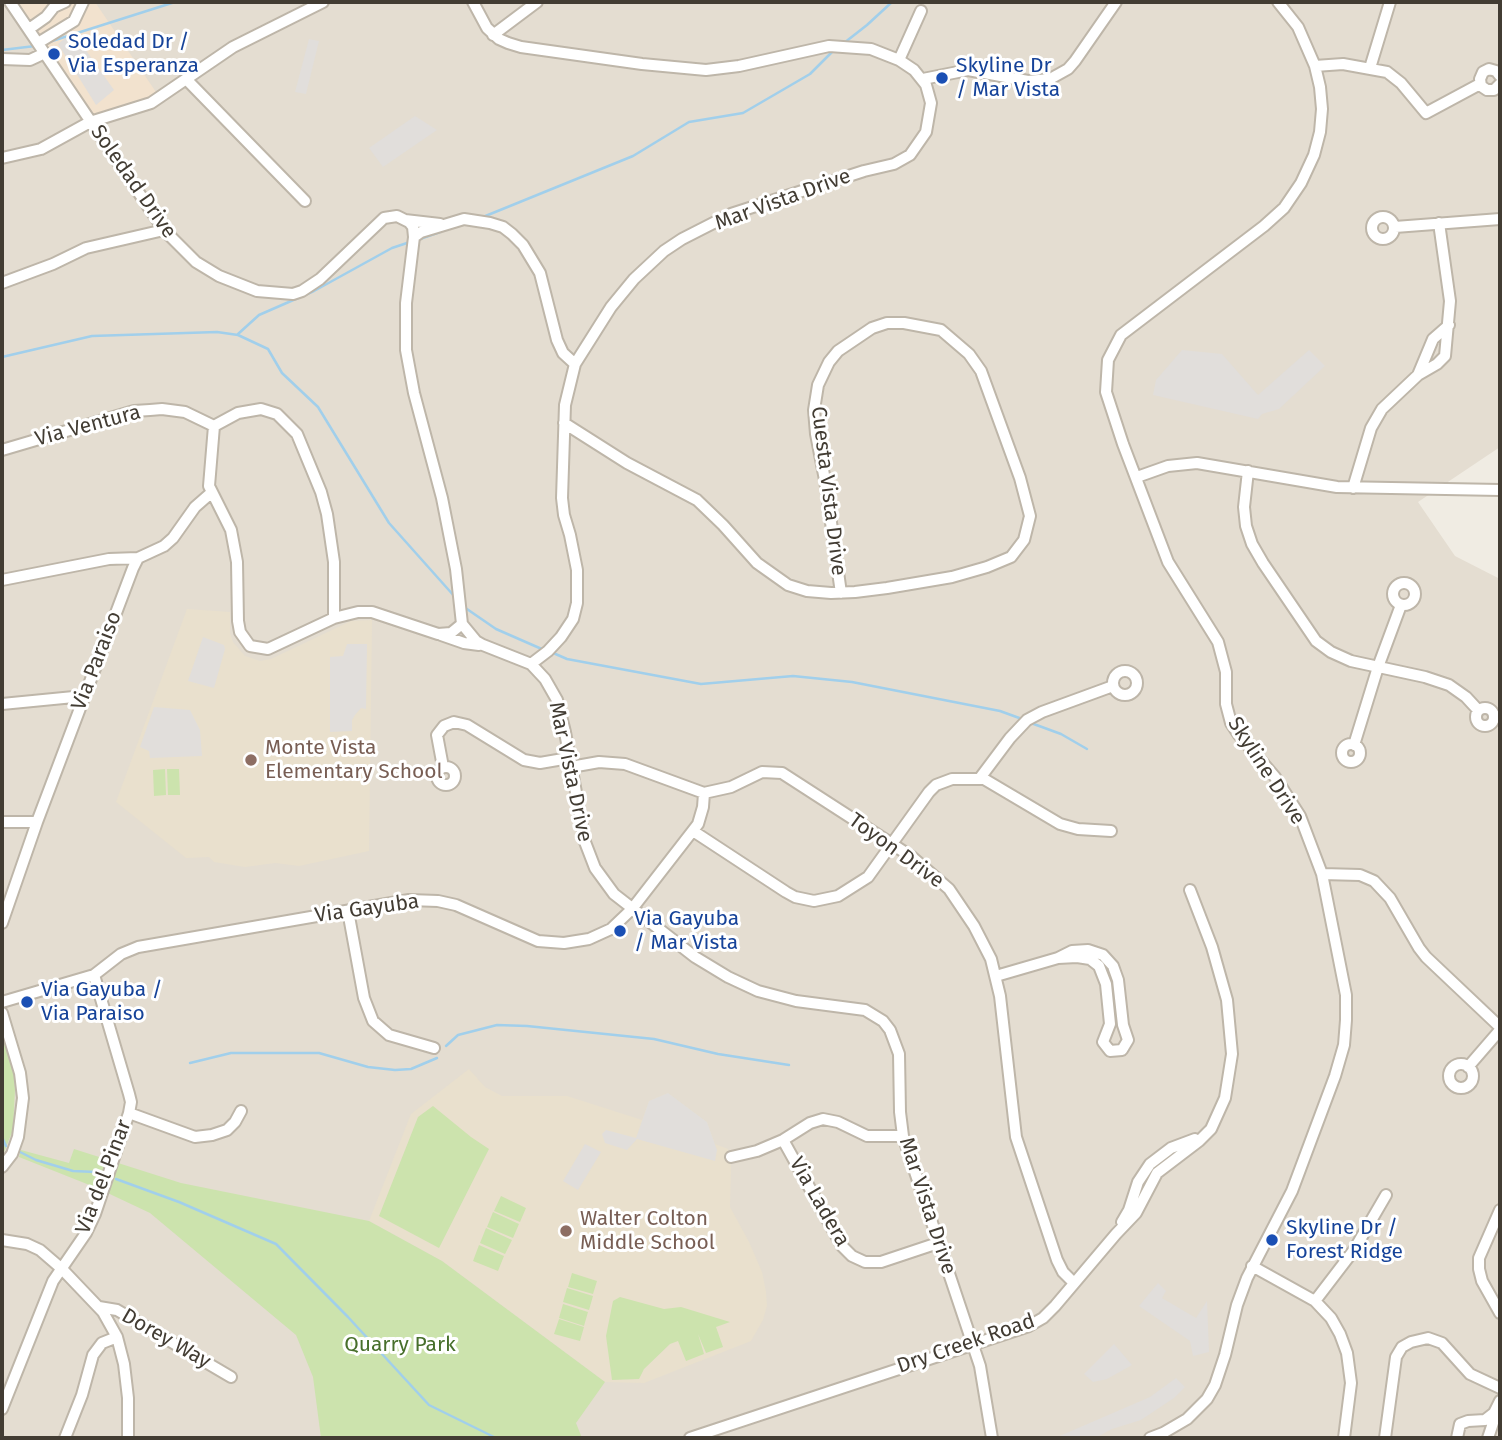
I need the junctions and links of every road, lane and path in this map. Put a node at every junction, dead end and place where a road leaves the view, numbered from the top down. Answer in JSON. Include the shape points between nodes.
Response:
{"nodes":[{"id":1,"x":10,"y":2,"type":"edge"},
{"id":2,"x":65,"y":2,"type":"edge"},
{"id":3,"x":81,"y":2,"type":"edge"},
{"id":4,"x":323,"y":2,"type":"edge"},
{"id":5,"x":473,"y":2,"type":"edge"},
{"id":6,"x":537,"y":2,"type":"edge"},
{"id":7,"x":1116,"y":2,"type":"edge"},
{"id":8,"x":1278,"y":2,"type":"edge"},
{"id":9,"x":1390,"y":2,"type":"edge"},
{"id":10,"x":306,"y":5,"type":"edge"},
{"id":11,"x":921,"y":11,"type":"dead end"},
{"id":12,"x":49,"y":13,"type":"junction"},
{"id":13,"x":29,"y":29,"type":"junction"},
{"id":14,"x":61,"y":29,"type":"junction"},
{"id":15,"x":493,"y":34,"type":"junction"},
{"id":16,"x":38,"y":43,"type":"junction"},
{"id":17,"x":45,"y":53,"type":"junction"},
{"id":18,"x":2,"y":59,"type":"edge"},
{"id":19,"x":899,"y":60,"type":"junction"},
{"id":20,"x":1315,"y":66,"type":"junction"},
{"id":21,"x":1370,"y":68,"type":"junction"},
{"id":22,"x":1500,"y":76,"type":"edge"},
{"id":23,"x":923,"y":79,"type":"junction"},
{"id":24,"x":187,"y":80,"type":"junction"},
{"id":25,"x":1480,"y":84,"type":"junction"},
{"id":26,"x":1500,"y":84,"type":"edge"},
{"id":27,"x":90,"y":122,"type":"junction"},
{"id":28,"x":2,"y":158,"type":"edge"},
{"id":29,"x":305,"y":201,"type":"dead end"},
{"id":30,"x":1500,"y":219,"type":"edge"},
{"id":31,"x":405,"y":220,"type":"junction"},
{"id":32,"x":1438,"y":223,"type":"junction"},
{"id":33,"x":443,"y":224,"type":"junction"},
{"id":34,"x":1395,"y":227,"type":"dead end"},
{"id":35,"x":164,"y":230,"type":"junction"},
{"id":36,"x":414,"y":237,"type":"junction"},
{"id":37,"x":2,"y":283,"type":"edge"},
{"id":38,"x":1449,"y":325,"type":"junction"},
{"id":39,"x":575,"y":365,"type":"junction"},
{"id":40,"x":1418,"y":375,"type":"junction"},
{"id":41,"x":564,"y":423,"type":"junction"},
{"id":42,"x":214,"y":426,"type":"junction"},
{"id":43,"x":2,"y":450,"type":"edge"},
{"id":44,"x":1248,"y":471,"type":"junction"},
{"id":45,"x":1137,"y":477,"type":"junction"},
{"id":46,"x":1353,"y":488,"type":"junction"},
{"id":47,"x":1499,"y":490,"type":"edge"},
{"id":48,"x":211,"y":493,"type":"junction"},
{"id":49,"x":138,"y":558,"type":"junction"},
{"id":50,"x":2,"y":580,"type":"edge"},
{"id":51,"x":841,"y":593,"type":"junction"},
{"id":52,"x":1401,"y":605,"type":"dead end"},
{"id":53,"x":334,"y":618,"type":"junction"},
{"id":54,"x":462,"y":624,"type":"junction"},
{"id":55,"x":438,"y":634,"type":"junction"},
{"id":56,"x":483,"y":645,"type":"junction"},
{"id":57,"x":531,"y":664,"type":"junction"},
{"id":58,"x":1378,"y":667,"type":"junction"},
{"id":59,"x":1113,"y":686,"type":"dead end"},
{"id":60,"x":84,"y":696,"type":"junction"},
{"id":61,"x":2,"y":704,"type":"edge"},
{"id":62,"x":1478,"y":710,"type":"dead end"},
{"id":63,"x":1354,"y":745,"type":"dead end"},
{"id":64,"x":570,"y":763,"type":"junction"},
{"id":65,"x":443,"y":767,"type":"dead end"},
{"id":66,"x":980,"y":778,"type":"junction"},
{"id":67,"x":704,"y":793,"type":"junction"},
{"id":68,"x":2,"y":822,"type":"edge"},
{"id":69,"x":37,"y":822,"type":"junction"},
{"id":70,"x":693,"y":831,"type":"junction"},
{"id":71,"x":1111,"y":831,"type":"dead end"},
{"id":72,"x":892,"y":844,"type":"junction"},
{"id":73,"x":1322,"y":874,"type":"junction"},
{"id":74,"x":1190,"y":890,"type":"dead end"},
{"id":75,"x":632,"y":909,"type":"junction"},
{"id":76,"x":348,"y":911,"type":"junction"},
{"id":77,"x":2,"y":923,"type":"edge"},
{"id":78,"x":1058,"y":958,"type":"junction"},
{"id":79,"x":94,"y":975,"type":"junction"},
{"id":80,"x":996,"y":976,"type":"junction"},
{"id":81,"x":2,"y":1002,"type":"edge"},
{"id":82,"x":2,"y":1013,"type":"edge"},
{"id":83,"x":1500,"y":1028,"type":"edge"},
{"id":84,"x":434,"y":1048,"type":"dead end"},
{"id":85,"x":1468,"y":1067,"type":"dead end"},
{"id":86,"x":241,"y":1111,"type":"dead end"},
{"id":87,"x":129,"y":1113,"type":"junction"},
{"id":88,"x":903,"y":1136,"type":"junction"},
{"id":89,"x":783,"y":1140,"type":"junction"},
{"id":90,"x":731,"y":1157,"type":"dead end"},
{"id":91,"x":2,"y":1167,"type":"edge"},
{"id":92,"x":1386,"y":1195,"type":"dead end"},
{"id":93,"x":1500,"y":1210,"type":"edge"},
{"id":94,"x":2,"y":1240,"type":"edge"},
{"id":95,"x":938,"y":1243,"type":"junction"},
{"id":96,"x":1252,"y":1266,"type":"junction"},
{"id":97,"x":62,"y":1269,"type":"junction"},
{"id":98,"x":1074,"y":1283,"type":"junction"},
{"id":99,"x":1315,"y":1301,"type":"junction"},
{"id":100,"x":99,"y":1307,"type":"junction"},
{"id":101,"x":1500,"y":1313,"type":"edge"},
{"id":102,"x":117,"y":1337,"type":"junction"},
{"id":103,"x":972,"y":1344,"type":"junction"},
{"id":104,"x":231,"y":1377,"type":"dead end"},
{"id":105,"x":1500,"y":1388,"type":"edge"},
{"id":106,"x":1500,"y":1402,"type":"edge"},
{"id":107,"x":2,"y":1409,"type":"edge"},
{"id":108,"x":65,"y":1438,"type":"edge"},
{"id":109,"x":128,"y":1438,"type":"edge"},
{"id":110,"x":690,"y":1438,"type":"edge"},
{"id":111,"x":992,"y":1438,"type":"edge"},
{"id":112,"x":1150,"y":1438,"type":"edge"},
{"id":113,"x":1344,"y":1438,"type":"edge"},
{"id":114,"x":1385,"y":1438,"type":"edge"},
{"id":115,"x":1457,"y":1438,"type":"edge"},
{"id":116,"x":1488,"y":1438,"type":"edge"}],
"edges":[{"from":1,"to":13,"type":"street","name":"Soledad Drive"},
{"from":2,"to":12,"type":"street"},
{"from":3,"to":14,"type":"street","via":[[78,17]]},
{"from":4,"to":10,"type":"street"},
{"from":5,"to":15,"type":"street"},
{"from":6,"to":15,"type":"street"},
{"from":7,"to":23,"type":"street","via":[[1075,61],[1049,79],[1028,81],[968,70]]},
{"from":8,"to":20,"type":"street","name":"Skyline Drive","via":[[1298,27]]},
{"from":9,"to":21,"type":"street"},
{"from":10,"to":24,"type":"street"},
{"from":11,"to":19,"type":"street"},
{"from":12,"to":13,"type":"street"},
{"from":12,"to":14,"type":"street","via":[[50,25]]},
{"from":13,"to":16,"type":"street","name":"Soledad Drive"},
{"from":14,"to":16,"type":"street"},
{"from":15,"to":19,"type":"street","via":[[521,47],[687,69],[739,66],[839,45],[871,49]]},
{"from":16,"to":17,"type":"street","name":"Soledad Drive"},
{"from":17,"to":18,"type":"street","via":[[30,61]]},
{"from":17,"to":27,"type":"street","name":"Soledad Drive"},
{"from":19,"to":23,"type":"street"},
{"from":20,"to":21,"type":"street"},
{"from":20,"to":45,"type":"street","name":"Skyline Drive","via":[[1322,109],[1320,132],[1301,183],[1284,208],[1131,326],[1111,351],[1106,370],[1108,403]]},
{"from":21,"to":25,"type":"street","via":[[1394,76],[1426,113]]},
{"from":22,"to":25,"type":"street","via":[[1493,69],[1486,70]]},
{"from":23,"to":39,"type":"street","name":"Mar Vista Drive","via":[[931,103],[930,117],[923,139],[910,155],[894,164],[731,214],[682,239],[634,279]]},
{"from":24,"to":27,"type":"street","via":[[146,106]]},
{"from":24,"to":29,"type":"street"},
{"from":25,"to":26,"type":"street","via":[[1490,91]]},
{"from":27,"to":28,"type":"street","via":[[41,149]]},
{"from":27,"to":35,"type":"street","name":"Soledad Drive"},
{"from":30,"to":32,"type":"street"},
{"from":31,"to":33,"type":"street","name":"Soledad Drive"},
{"from":31,"to":35,"type":"street","name":"Soledad Drive","via":[[384,218],[310,286],[280,295],[219,276],[184,253]]},
{"from":31,"to":36,"type":"street","via":[[413,227]]},
{"from":32,"to":34,"type":"street"},
{"from":32,"to":38,"type":"street","via":[[1449,290]]},
{"from":33,"to":36,"type":"street"},
{"from":33,"to":39,"type":"street","via":[[470,220],[512,234],[540,274],[557,340]]},
{"from":35,"to":37,"type":"street","via":[[86,248]]},
{"from":36,"to":54,"type":"street","via":[[406,350],[442,498]]},
{"from":38,"to":40,"type":"street","via":[[1433,339]]},
{"from":38,"to":40,"type":"street","via":[[1442,361]]},
{"from":39,"to":41,"type":"street","name":"Mar Vista Drive"},
{"from":40,"to":46,"type":"street","via":[[1377,417]]},
{"from":41,"to":51,"type":"street","name":"Cuesta Vista Drive","via":[[697,500],[780,581],[807,591]]},
{"from":41,"to":57,"type":"street","name":"Mar Vista Drive","via":[[562,498],[577,570],[577,603],[561,637]]},
{"from":42,"to":43,"type":"street","name":"Via Ventura","via":[[185,412],[134,411]]},
{"from":42,"to":48,"type":"street"},
{"from":42,"to":53,"type":"street","via":[[238,413],[261,410],[277,414],[297,434],[327,514],[334,562]]},
{"from":44,"to":45,"type":"street","via":[[1184,464]]},
{"from":44,"to":46,"type":"street"},
{"from":44,"to":58,"type":"street","via":[[1246,526],[1269,574],[1316,641],[1340,657]]},
{"from":45,"to":73,"type":"street","name":"Skyline Drive","via":[[1168,562],[1218,642],[1231,723],[1300,816]]},
{"from":46,"to":47,"type":"street"},
{"from":48,"to":49,"type":"street","via":[[168,542]]},
{"from":48,"to":53,"type":"street","via":[[231,530],[237,562],[238,621],[250,646],[268,649]]},
{"from":49,"to":50,"type":"street","via":[[109,559]]},
{"from":49,"to":60,"type":"street","name":"Via Paraiso"},
{"from":51,"to":51,"type":"street","name":"Cuesta Vista Drive","via":[[987,567],[1011,557],[1024,540],[1029,508],[981,371],[956,342],[936,328],[904,323],[872,328],[838,351],[818,385],[816,434]]},
{"from":52,"to":58,"type":"street"},
{"from":53,"to":55,"type":"street","via":[[379,613]]},
{"from":54,"to":55,"type":"street","via":[[451,633]]},
{"from":54,"to":56,"type":"street"},
{"from":55,"to":56,"type":"street"},
{"from":56,"to":57,"type":"street"},
{"from":57,"to":64,"type":"street","name":"Mar Vista Drive","via":[[557,700]]},
{"from":58,"to":62,"type":"street","via":[[1449,685]]},
{"from":58,"to":63,"type":"street"},
{"from":59,"to":66,"type":"street","via":[[1027,720]]},
{"from":60,"to":61,"type":"street"},
{"from":60,"to":69,"type":"street","name":"Via Paraiso"},
{"from":64,"to":65,"type":"street","via":[[524,760],[467,725],[454,722],[437,736]]},
{"from":64,"to":67,"type":"street","via":[[625,764]]},
{"from":64,"to":75,"type":"street","name":"Mar Vista Drive","via":[[590,858],[610,889]]},
{"from":66,"to":71,"type":"street","via":[[1060,824]]},
{"from":66,"to":72,"type":"street","via":[[936,785]]},
{"from":67,"to":70,"type":"street","name":"Via Gayuba","via":[[702,813]]},
{"from":67,"to":72,"type":"street","name":"Toyon Drive","via":[[731,787],[762,772],[782,773]]},
{"from":68,"to":69,"type":"street"},
{"from":69,"to":77,"type":"street","name":"Via Paraiso"},
{"from":70,"to":72,"type":"street","via":[[786,892],[814,901],[830,899],[860,883]]},
{"from":70,"to":75,"type":"street","name":"Via Gayuba"},
{"from":72,"to":80,"type":"street","name":"Toyon Drive","via":[[948,889],[974,926]]},
{"from":73,"to":83,"type":"street","via":[[1360,874],[1374,881],[1390,898],[1426,957]]},
{"from":73,"to":96,"type":"street","name":"Skyline Drive","via":[[1346,995],[1344,1045],[1295,1182]]},
{"from":74,"to":98,"type":"street","name":"Dry Creek Road","via":[[1221,975],[1233,1044],[1225,1098],[1206,1134],[1157,1173],[1136,1213]]},
{"from":75,"to":76,"type":"street","name":"Via Gayuba","via":[[603,934],[564,943],[530,939],[438,901],[400,901]]},
{"from":75,"to":88,"type":"street","name":"Mar Vista Drive","via":[[713,969],[743,985],[796,1002],[865,1010],[883,1021],[899,1054]]},
{"from":76,"to":79,"type":"street","name":"Via Gayuba","via":[[138,947]]},
{"from":76,"to":84,"type":"street","via":[[364,998],[373,1021],[389,1035]]},
{"from":78,"to":78,"type":"street","via":[[1084,957],[1099,967],[1110,1019],[1103,1042],[1111,1051],[1122,1050],[1128,1040],[1113,966],[1103,955],[1088,950]]},
{"from":78,"to":80,"type":"street"},
{"from":79,"to":81,"type":"street","name":"Via Gayuba"},
{"from":79,"to":87,"type":"street","name":"Via del Pinar","via":[[129,1094]]},
{"from":80,"to":98,"type":"street","name":"Toyon Drive","via":[[1016,1137],[1057,1260]]},
{"from":82,"to":91,"type":"street","via":[[23,1098],[16,1145]]},
{"from":83,"to":85,"type":"street"},
{"from":86,"to":87,"type":"street","via":[[227,1130],[195,1137]]},
{"from":87,"to":97,"type":"street","name":"Via del Pinar","via":[[95,1214]]},
{"from":88,"to":89,"type":"street","via":[[867,1136],[823,1119]]},
{"from":88,"to":95,"type":"street","name":"Mar Vista Drive"},
{"from":89,"to":90,"type":"street"},
{"from":89,"to":95,"type":"street","name":"Via Ladera","via":[[852,1256],[881,1262]]},
{"from":92,"to":99,"type":"street","via":[[1354,1250]]},
{"from":93,"to":101,"type":"street","via":[[1479,1258],[1482,1281]]},
{"from":94,"to":97,"type":"street","via":[[40,1250]]},
{"from":95,"to":103,"type":"street","name":"Mar Vista Drive"},
{"from":96,"to":99,"type":"street"},
{"from":96,"to":112,"type":"street","name":"Skyline Drive","via":[[1221,1370],[1207,1399],[1187,1419]]},
{"from":97,"to":100,"type":"street"},
{"from":97,"to":107,"type":"street","name":"Via del Pinar","via":[[53,1281]]},
{"from":98,"to":103,"type":"street","name":"Dry Creek Road","via":[[1036,1322]]},
{"from":99,"to":113,"type":"street","via":[[1335,1325],[1347,1353],[1351,1382]]},
{"from":100,"to":102,"type":"street"},
{"from":100,"to":104,"type":"street","name":"Dorey Way","via":[[117,1310]]},
{"from":102,"to":108,"type":"street","via":[[102,1343],[93,1355]]},
{"from":102,"to":109,"type":"street","via":[[127,1382]]},
{"from":103,"to":110,"type":"street","name":"Dry Creek Road"},
{"from":103,"to":111,"type":"street","name":"Mar Vista Drive","via":[[984,1383]]},
{"from":105,"to":114,"type":"street","via":[[1470,1374],[1442,1343],[1428,1338],[1411,1342],[1396,1357]]},
{"from":106,"to":115,"type":"street","via":[[1485,1420],[1460,1424]]},
{"from":106,"to":116,"type":"street"}]}
